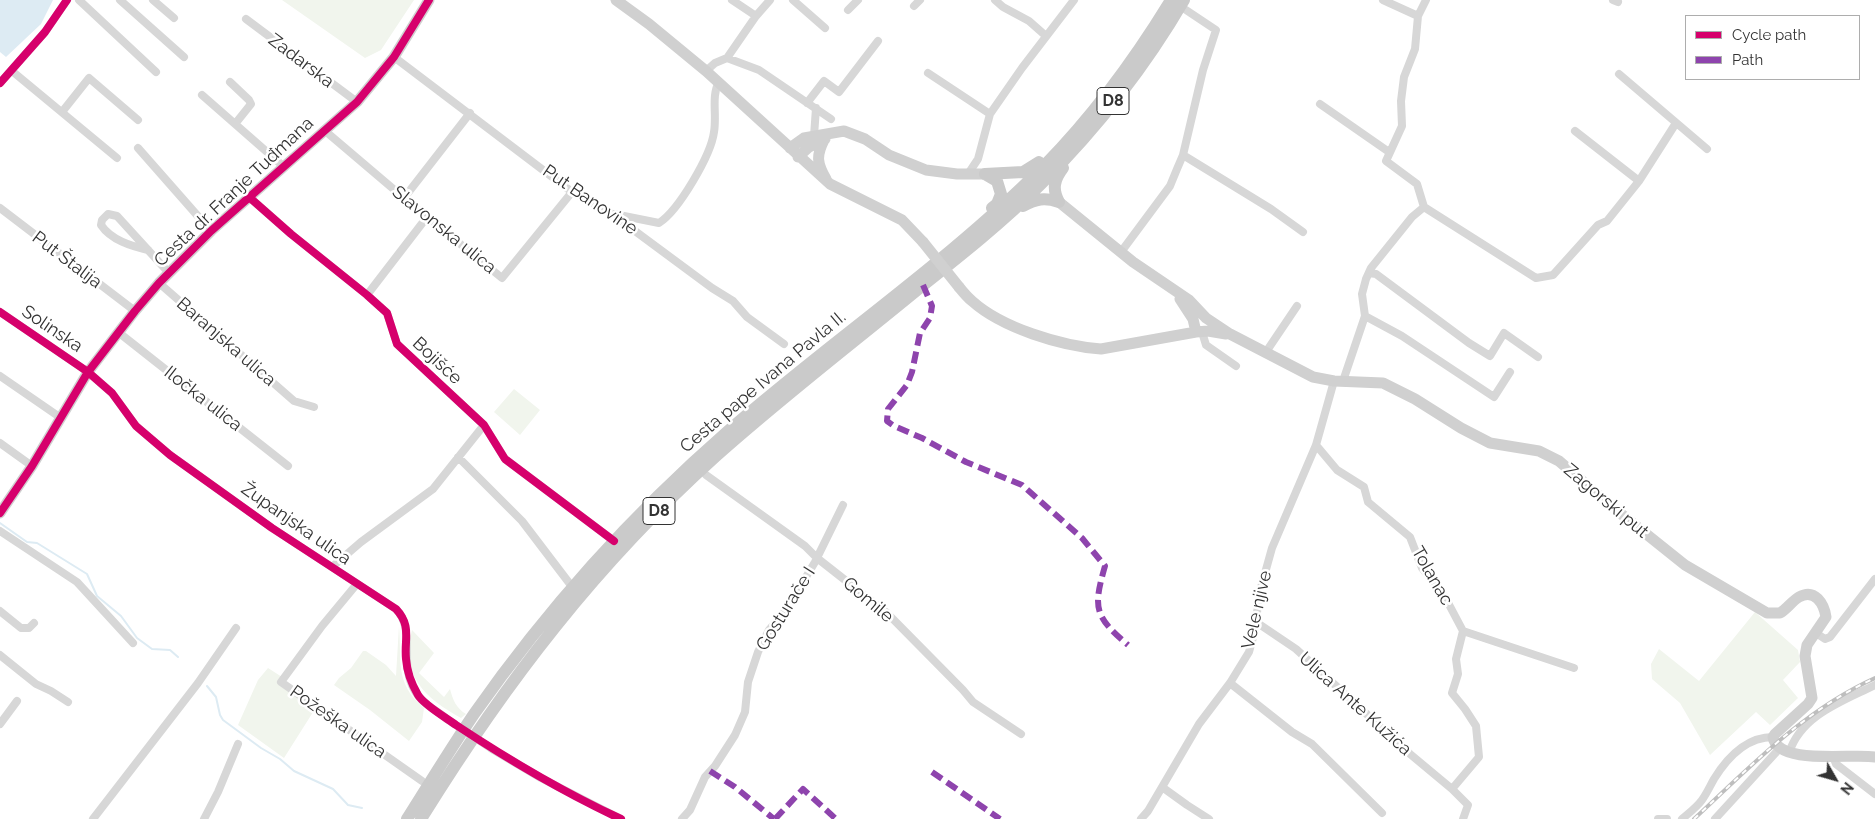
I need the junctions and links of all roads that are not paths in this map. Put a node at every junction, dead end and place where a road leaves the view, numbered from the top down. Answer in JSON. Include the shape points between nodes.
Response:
{"nodes":[{"id":1,"x":67,"y":0,"type":"edge"},
{"id":2,"x":79,"y":0,"type":"edge"},
{"id":3,"x":120,"y":0,"type":"edge"},
{"id":4,"x":153,"y":0,"type":"edge"},
{"id":5,"x":429,"y":0,"type":"edge"},
{"id":6,"x":616,"y":0,"type":"edge"},
{"id":7,"x":732,"y":0,"type":"edge"},
{"id":8,"x":770,"y":0,"type":"edge"},
{"id":9,"x":793,"y":0,"type":"edge"},
{"id":10,"x":858,"y":0,"type":"edge"},
{"id":11,"x":995,"y":0,"type":"edge"},
{"id":12,"x":1074,"y":0,"type":"edge"},
{"id":13,"x":1172,"y":0,"type":"edge"},
{"id":14,"x":1383,"y":0,"type":"edge"},
{"id":15,"x":1426,"y":0,"type":"edge"},
{"id":16,"x":1185,"y":5,"type":"edge"},
{"id":17,"x":848,"y":10,"type":"dead end"},
{"id":18,"x":756,"y":16,"type":"junction"},
{"id":19,"x":1418,"y":16,"type":"junction"},
{"id":20,"x":174,"y":18,"type":"dead end"},
{"id":21,"x":246,"y":19,"type":"dead end"},
{"id":22,"x":825,"y":28,"type":"dead end"},
{"id":23,"x":1046,"y":36,"type":"junction"},
{"id":24,"x":878,"y":41,"type":"dead end"},
{"id":25,"x":184,"y":57,"type":"dead end"},
{"id":26,"x":394,"y":57,"type":"junction"},
{"id":27,"x":727,"y":58,"type":"junction"},
{"id":28,"x":12,"y":70,"type":"junction"},
{"id":29,"x":706,"y":71,"type":"junction"},
{"id":30,"x":156,"y":72,"type":"dead end"},
{"id":31,"x":928,"y":73,"type":"dead end"},
{"id":32,"x":1619,"y":74,"type":"dead end"},
{"id":33,"x":230,"y":82,"type":"dead end"},
{"id":34,"x":719,"y":82,"type":"junction"},
{"id":35,"x":0,"y":83,"type":"edge"},
{"id":36,"x":202,"y":95,"type":"dead end"},
{"id":37,"x":357,"y":102,"type":"junction"},
{"id":38,"x":808,"y":103,"type":"junction"},
{"id":39,"x":1320,"y":104,"type":"dead end"},
{"id":40,"x":816,"y":108,"type":"junction"},
{"id":41,"x":62,"y":112,"type":"junction"},
{"id":42,"x":470,"y":113,"type":"junction"},
{"id":43,"x":990,"y":114,"type":"junction"},
{"id":44,"x":831,"y":119,"type":"dead end"},
{"id":45,"x":138,"y":120,"type":"dead end"},
{"id":46,"x":1676,"y":122,"type":"junction"},
{"id":47,"x":236,"y":124,"type":"junction"},
{"id":48,"x":324,"y":130,"type":"junction"},
{"id":49,"x":1575,"y":131,"type":"dead end"},
{"id":50,"x":819,"y":138,"type":"junction"},
{"id":51,"x":138,"y":148,"type":"dead end"},
{"id":52,"x":790,"y":148,"type":"junction"},
{"id":53,"x":1067,"y":149,"type":"junction"},
{"id":54,"x":1707,"y":149,"type":"dead end"},
{"id":55,"x":1389,"y":152,"type":"junction"},
{"id":56,"x":1183,"y":155,"type":"junction"},
{"id":57,"x":798,"y":157,"type":"junction"},
{"id":58,"x":117,"y":158,"type":"dead end"},
{"id":59,"x":284,"y":166,"type":"junction"},
{"id":60,"x":968,"y":174,"type":"junction"},
{"id":61,"x":985,"y":174,"type":"junction"},
{"id":62,"x":1639,"y":181,"type":"junction"},
{"id":63,"x":830,"y":184,"type":"junction"},
{"id":64,"x":572,"y":192,"type":"junction"},
{"id":65,"x":249,"y":197,"type":"junction"},
{"id":66,"x":404,"y":198,"type":"junction"},
{"id":67,"x":1059,"y":202,"type":"junction"},
{"id":68,"x":1424,"y":207,"type":"junction"},
{"id":69,"x":0,"y":208,"type":"edge"},
{"id":70,"x":1013,"y":210,"type":"junction"},
{"id":71,"x":612,"y":214,"type":"junction"},
{"id":72,"x":428,"y":217,"type":"junction"},
{"id":73,"x":978,"y":226,"type":"junction"},
{"id":74,"x":211,"y":231,"type":"junction"},
{"id":75,"x":1302,"y":232,"type":"dead end"},
{"id":76,"x":148,"y":250,"type":"junction"},
{"id":77,"x":1121,"y":252,"type":"junction"},
{"id":78,"x":169,"y":273,"type":"junction"},
{"id":79,"x":1369,"y":273,"type":"junction"},
{"id":80,"x":159,"y":283,"type":"junction"},
{"id":81,"x":1175,"y":292,"type":"junction"},
{"id":82,"x":368,"y":295,"type":"junction"},
{"id":83,"x":1297,"y":306,"type":"dead end"},
{"id":84,"x":135,"y":311,"type":"junction"},
{"id":85,"x":0,"y":312,"type":"edge"},
{"id":86,"x":1365,"y":316,"type":"junction"},
{"id":87,"x":1206,"y":318,"type":"junction"},
{"id":88,"x":118,"y":332,"type":"junction"},
{"id":89,"x":1202,"y":332,"type":"junction"},
{"id":90,"x":1230,"y":334,"type":"junction"},
{"id":91,"x":784,"y":344,"type":"dead end"},
{"id":92,"x":1266,"y":352,"type":"junction"},
{"id":93,"x":1538,"y":357,"type":"dead end"},
{"id":94,"x":1236,"y":366,"type":"dead end"},
{"id":95,"x":88,"y":372,"type":"junction"},
{"id":96,"x":1510,"y":372,"type":"dead end"},
{"id":97,"x":0,"y":376,"type":"edge"},
{"id":98,"x":1339,"y":381,"type":"junction"},
{"id":99,"x":314,"y":408,"type":"dead end"},
{"id":100,"x":61,"y":418,"type":"junction"},
{"id":101,"x":484,"y":425,"type":"junction"},
{"id":102,"x":0,"y":443,"type":"edge"},
{"id":103,"x":1316,"y":445,"type":"junction"},
{"id":104,"x":458,"y":457,"type":"junction"},
{"id":105,"x":32,"y":466,"type":"junction"},
{"id":106,"x":288,"y":466,"type":"dead end"},
{"id":107,"x":706,"y":476,"type":"dead end"},
{"id":108,"x":843,"y":505,"type":"dead end"},
{"id":109,"x":0,"y":513,"type":"edge"},
{"id":110,"x":0,"y":531,"type":"edge"},
{"id":111,"x":614,"y":541,"type":"junction"},
{"id":112,"x":817,"y":558,"type":"junction"},
{"id":113,"x":332,"y":567,"type":"junction"},
{"id":114,"x":1875,"y":579,"type":"edge"},
{"id":115,"x":356,"y":585,"type":"junction"},
{"id":116,"x":573,"y":588,"type":"junction"},
{"id":117,"x":0,"y":611,"type":"edge"},
{"id":118,"x":34,"y":622,"type":"dead end"},
{"id":119,"x":1256,"y":622,"type":"junction"},
{"id":120,"x":236,"y":628,"type":"dead end"},
{"id":121,"x":1463,"y":631,"type":"junction"},
{"id":122,"x":1816,"y":633,"type":"junction"},
{"id":123,"x":134,"y":643,"type":"dead end"},
{"id":124,"x":0,"y":655,"type":"edge"},
{"id":125,"x":1574,"y":668,"type":"dead end"},
{"id":126,"x":1230,"y":682,"type":"junction"},
{"id":127,"x":1875,"y":685,"type":"edge"},
{"id":128,"x":18,"y":701,"type":"dead end"},
{"id":129,"x":68,"y":702,"type":"dead end"},
{"id":130,"x":0,"y":724,"type":"edge"},
{"id":131,"x":1021,"y":734,"type":"dead end"},
{"id":132,"x":1773,"y":737,"type":"junction"},
{"id":133,"x":238,"y":744,"type":"dead end"},
{"id":134,"x":1784,"y":750,"type":"junction"},
{"id":135,"x":1833,"y":756,"type":"junction"},
{"id":136,"x":1875,"y":757,"type":"edge"},
{"id":137,"x":422,"y":781,"type":"dead end"},
{"id":138,"x":1162,"y":787,"type":"junction"},
{"id":139,"x":1452,"y":789,"type":"junction"},
{"id":140,"x":1875,"y":794,"type":"edge"},
{"id":141,"x":1382,"y":813,"type":"dead end"},
{"id":142,"x":93,"y":819,"type":"edge"},
{"id":143,"x":204,"y":819,"type":"edge"},
{"id":144,"x":407,"y":819,"type":"edge"},
{"id":145,"x":421,"y":819,"type":"edge"},
{"id":146,"x":621,"y":819,"type":"edge"},
{"id":147,"x":682,"y":819,"type":"edge"},
{"id":148,"x":1141,"y":819,"type":"edge"},
{"id":149,"x":1209,"y":819,"type":"edge"},
{"id":150,"x":1463,"y":819,"type":"edge"},
{"id":151,"x":1658,"y":819,"type":"edge"},
{"id":152,"x":1667,"y":819,"type":"edge"},
{"id":153,"x":1682,"y":819,"type":"edge"},
{"id":154,"x":1715,"y":819,"type":"edge"}],
"edges":[{"from":1,"to":28,"type":"street"},
{"from":2,"to":30,"type":"street"},
{"from":3,"to":25,"type":"street"},
{"from":4,"to":20,"type":"street"},
{"from":5,"to":26,"type":"main road","name":"Cesta dr. Franje Tuđmana"},
{"from":6,"to":29,"type":"main road"},
{"from":7,"to":18,"type":"street"},
{"from":8,"to":18,"type":"street"},
{"from":9,"to":22,"type":"street"},
{"from":10,"to":17,"type":"street"},
{"from":11,"to":23,"type":"street"},
{"from":12,"to":23,"type":"street"},
{"from":13,"to":53,"type":"main road","name":"Cesta pape Ivana Pavla II.","number":"D8"},
{"from":14,"to":19,"type":"street"},
{"from":15,"to":19,"type":"street"},
{"from":16,"to":53,"type":"main road","name":"Cesta pape Ivana Pavla II.","number":"D8","via":[[1097,123]]},
{"from":16,"to":56,"type":"street","via":[[1216,30]]},
{"from":18,"to":27,"type":"street"},
{"from":19,"to":55,"type":"street","via":[[1415,49],[1404,77],[1402,126]]},
{"from":21,"to":37,"type":"street","name":"Zadarska"},
{"from":23,"to":43,"type":"street"},
{"from":24,"to":38,"type":"street","via":[[839,92],[824,81]]},
{"from":26,"to":37,"type":"main road","name":"Cesta dr. Franje Tuđmana"},
{"from":26,"to":42,"type":"street","name":"Put Banovine"},
{"from":27,"to":29,"type":"street"},
{"from":27,"to":38,"type":"street","via":[[759,70]]},
{"from":28,"to":35,"type":"street"},
{"from":28,"to":41,"type":"street"},
{"from":29,"to":34,"type":"main road"},
{"from":31,"to":43,"type":"street"},
{"from":32,"to":46,"type":"street"},
{"from":33,"to":47,"type":"street","via":[[251,104]]},
{"from":34,"to":52,"type":"main road"},
{"from":34,"to":71,"type":"street","via":[[715,90],[714,135],[684,196],[668,217],[659,222]]},
{"from":36,"to":47,"type":"street"},
{"from":37,"to":48,"type":"main road","name":"Cesta dr. Franje Tuđmana"},
{"from":38,"to":40,"type":"street"},
{"from":39,"to":55,"type":"street"},
{"from":40,"to":44,"type":"street"},
{"from":40,"to":50,"type":"street"},
{"from":41,"to":45,"type":"street","via":[[89,78]]},
{"from":41,"to":58,"type":"street"},
{"from":42,"to":64,"type":"street","name":"Put Banovine"},
{"from":42,"to":66,"type":"street"},
{"from":43,"to":60,"type":"street","via":[[978,159]]},
{"from":46,"to":54,"type":"street"},
{"from":46,"to":62,"type":"street"},
{"from":47,"to":59,"type":"street"},
{"from":48,"to":59,"type":"main road","name":"Cesta dr. Franje Tuđmana"},
{"from":48,"to":66,"type":"street","name":"Slavonska ulica"},
{"from":49,"to":62,"type":"street"},
{"from":50,"to":52,"type":"main road","via":[[804,138]]},
{"from":50,"to":57,"type":"main road"},
{"from":50,"to":60,"type":"main road","via":[[834,132],[852,132],[889,155],[926,170]]},
{"from":50,"to":63,"type":"main road","via":[[820,166]]},
{"from":51,"to":74,"type":"street"},
{"from":52,"to":57,"type":"main road"},
{"from":53,"to":61,"type":"main road","via":[[1028,170]]},
{"from":53,"to":67,"type":"main road","via":[[1054,183]]},
{"from":53,"to":70,"type":"main road","name":"Cesta pape Ivana Pavla II.","number":"D8"},
{"from":53,"to":73,"type":"main road","name":"Cesta pape Ivana Pavla II.","number":"D8"},
{"from":55,"to":68,"type":"street","via":[[1386,161],[1416,184]]},
{"from":56,"to":75,"type":"street"},
{"from":56,"to":77,"type":"street","via":[[1170,186]]},
{"from":57,"to":63,"type":"main road"},
{"from":59,"to":65,"type":"main road","name":"Cesta dr. Franje Tuđmana"},
{"from":60,"to":61,"type":"main road"},
{"from":61,"to":73,"type":"main road","via":[[997,181],[1001,194],[997,204]]},
{"from":62,"to":68,"type":"street","via":[[1607,222],[1598,225],[1553,275],[1536,278]]},
{"from":63,"to":89,"type":"main road","bridge":true,"via":[[902,220],[972,301],[1004,321],[1058,343],[1101,349]]},
{"from":64,"to":71,"type":"street","name":"Put Banovine"},
{"from":64,"to":72,"type":"street","name":"Slavonska ulica","via":[[502,278]]},
{"from":65,"to":74,"type":"main road","name":"Cesta dr. Franje Tuđmana"},
{"from":65,"to":82,"type":"street","name":"Bojišće"},
{"from":66,"to":72,"type":"street","name":"Slavonska ulica"},
{"from":67,"to":70,"type":"main road","via":[[1040,199]]},
{"from":67,"to":77,"type":"main road"},
{"from":68,"to":79,"type":"street","via":[[1412,217]]},
{"from":69,"to":84,"type":"street","name":"Put Štalija"},
{"from":70,"to":145,"type":"main road","name":"Cesta pape Ivana Pavla II.","number":"D8","via":[[765,414],[677,492],[634,536],[539,645],[492,709]]},
{"from":71,"to":91,"type":"street","name":"Put Banovine","via":[[733,301],[747,317]]},
{"from":72,"to":82,"type":"street"},
{"from":73,"to":111,"type":"main road","name":"Cesta pape Ivana Pavla II.","number":"D8","via":[[729,431]]},
{"from":74,"to":78,"type":"main road","name":"Cesta dr. Franje Tuđmana"},
{"from":76,"to":76,"type":"street","via":[[117,216],[108,214],[102,220],[104,230],[115,238]]},
{"from":76,"to":78,"type":"street"},
{"from":77,"to":81,"type":"main road"},
{"from":78,"to":80,"type":"main road","name":"Cesta dr. Franje Tuđmana"},
{"from":79,"to":86,"type":"street","via":[[1362,294]]},
{"from":79,"to":93,"type":"street","via":[[1376,274],[1490,356],[1504,333]]},
{"from":80,"to":84,"type":"main road","name":"Cesta dr. Franje Tuđmana"},
{"from":80,"to":99,"type":"street","name":"Baranjska ulica","via":[[294,402]]},
{"from":81,"to":87,"type":"main road","via":[[1189,300]]},
{"from":81,"to":89,"type":"main road"},
{"from":82,"to":101,"type":"street","name":"Bojišće","via":[[387,313],[397,344]]},
{"from":83,"to":92,"type":"street"},
{"from":84,"to":88,"type":"main road","name":"Cesta dr. Franje Tuđmana"},
{"from":85,"to":95,"type":"street","name":"Solinska"},
{"from":86,"to":96,"type":"street","via":[[1402,336],[1494,397]]},
{"from":86,"to":98,"type":"street","name":"Vele njive"},
{"from":87,"to":89,"type":"main road"},
{"from":87,"to":90,"type":"main road"},
{"from":88,"to":95,"type":"main road","name":"Cesta dr. Franje Tuđmana"},
{"from":88,"to":106,"type":"street","name":"Iločka ulica"},
{"from":89,"to":90,"type":"main road"},
{"from":89,"to":94,"type":"street","via":[[1206,345]]},
{"from":90,"to":92,"type":"main road","name":"Zagorski put"},
{"from":92,"to":98,"type":"main road","name":"Zagorski put","via":[[1313,377]]},
{"from":95,"to":100,"type":"main road","name":"Cesta dr. Franje Tuđmana"},
{"from":95,"to":113,"type":"street","name":"Županjska ulica","via":[[112,393],[136,426],[170,455]]},
{"from":97,"to":100,"type":"street"},
{"from":98,"to":103,"type":"street","name":"Vele njive"},
{"from":98,"to":122,"type":"main road","name":"Zagorski put","via":[[1383,383],[1490,443],[1539,451],[1559,461],[1685,565],[1766,613],[1780,613],[1798,597],[1815,597],[1822,602],[1826,618]]},
{"from":100,"to":105,"type":"main road","name":"Cesta dr. Franje Tuđmana"},
{"from":101,"to":104,"type":"street"},
{"from":101,"to":111,"type":"street","name":"Bojišće","via":[[504,459]]},
{"from":102,"to":105,"type":"street"},
{"from":103,"to":119,"type":"street","name":"Vele njive","via":[[1272,548],[1260,591]]},
{"from":103,"to":121,"type":"street","name":"Tolanac","via":[[1337,470],[1364,487],[1368,502],[1410,538],[1422,568],[1445,597]]},
{"from":104,"to":113,"type":"street","via":[[433,489]]},
{"from":104,"to":116,"type":"street","via":[[522,521]]},
{"from":105,"to":109,"type":"main road","name":"Cesta dr. Franje Tuđmana"},
{"from":107,"to":112,"type":"street","name":"Gomile","via":[[805,546]]},
{"from":108,"to":112,"type":"street","name":"Gosturače I"},
{"from":110,"to":123,"type":"street","via":[[77,582]]},
{"from":111,"to":116,"type":"main road","name":"Cesta pape Ivana Pavla II.","number":"D8"},
{"from":112,"to":131,"type":"street","name":"Gomile","via":[[886,613],[973,702]]},
{"from":112,"to":147,"type":"street","name":"Gosturače I","via":[[788,607],[769,630],[748,682],[745,712],[735,735],[705,777],[690,810]]},
{"from":113,"to":115,"type":"street","name":"Županjska ulica"},
{"from":114,"to":122,"type":"street","via":[[1830,637],[1825,639]]},
{"from":115,"to":137,"type":"street","name":"Požeška ulica","via":[[281,682]]},
{"from":115,"to":146,"type":"street","name":"Županjska ulica","bridge":true,"via":[[402,616],[406,629],[405,658],[411,684],[420,698],[492,749]]},
{"from":116,"to":144,"type":"main road","name":"Cesta pape Ivana Pavla II.","number":"D8","via":[[475,713]]},
{"from":117,"to":118,"type":"street","via":[[21,628],[29,628]]},
{"from":119,"to":126,"type":"street","name":"Vele njive","via":[[1249,652]]},
{"from":119,"to":139,"type":"street","name":"Ulica Ante Kužića","via":[[1296,650]]},
{"from":120,"to":142,"type":"street","via":[[198,683]]},
{"from":121,"to":125,"type":"street"},
{"from":121,"to":139,"type":"street","via":[[1456,659],[1458,674],[1452,693],[1476,726],[1479,757]]},
{"from":122,"to":132,"type":"main road","name":"Zagorski put","via":[[1807,645],[1805,656],[1812,698]]},
{"from":124,"to":129,"type":"street","via":[[36,684]]},
{"from":126,"to":138,"type":"street","name":"Vele njive","via":[[1199,724]]},
{"from":126,"to":141,"type":"street","via":[[1312,744]]},
{"from":127,"to":134,"type":"street","via":[[1812,720]]},
{"from":128,"to":130,"type":"street"},
{"from":132,"to":134,"type":"main road","via":[[1775,744]]},
{"from":132,"to":153,"type":"street","via":[[1757,739],[1735,753],[1701,802]]},
{"from":133,"to":143,"type":"street"},
{"from":134,"to":135,"type":"main road","via":[[1809,756]]},
{"from":134,"to":154,"type":"street"},
{"from":135,"to":136,"type":"main road"},
{"from":135,"to":140,"type":"street","via":[[1836,764]]},
{"from":138,"to":148,"type":"street","name":"Vele njive"},
{"from":138,"to":149,"type":"street"},
{"from":139,"to":150,"type":"street","name":"Ulica Ante Kužića","via":[[1468,805]]},
{"from":151,"to":152,"type":"street"}]}
